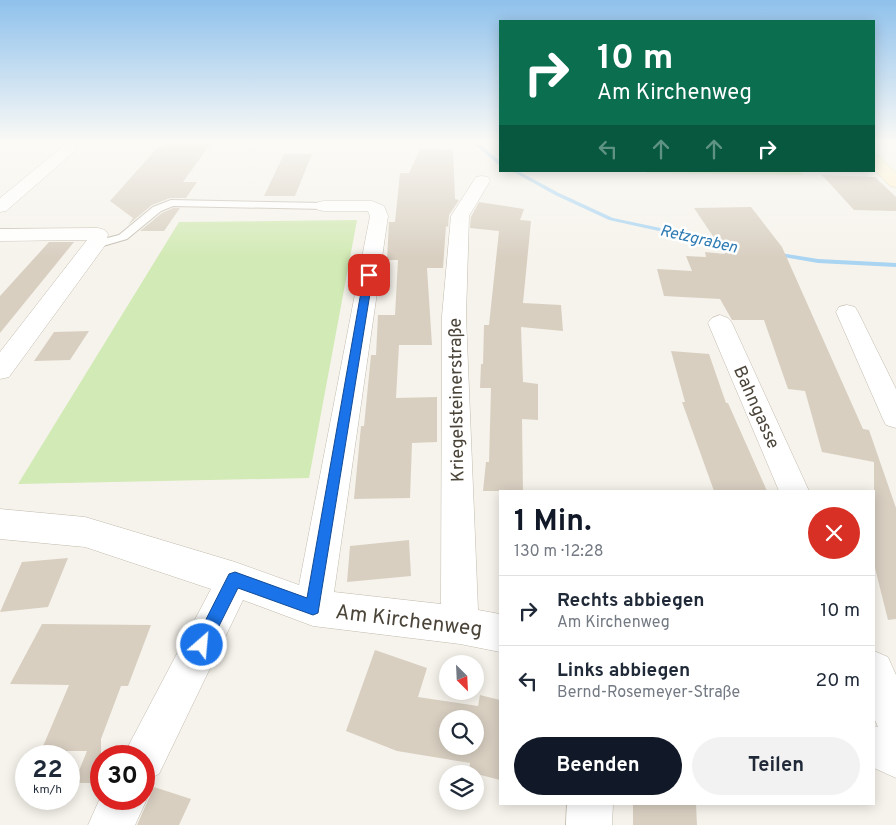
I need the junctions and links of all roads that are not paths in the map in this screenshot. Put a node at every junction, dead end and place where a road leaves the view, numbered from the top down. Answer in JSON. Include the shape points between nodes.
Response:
{"nodes":[{"id":1,"x":30,"y":182,"type":"edge"},
{"id":2,"x":482,"y":182,"type":"dead end"},
{"id":3,"x":324,"y":206,"type":"joint"},
{"id":4,"x":0,"y":207,"type":"edge"},
{"id":5,"x":0,"y":235,"type":"edge"},
{"id":6,"x":96,"y":244,"type":"junction"},
{"id":7,"x":847,"y":312,"type":"dead end"},
{"id":8,"x":720,"y":322,"type":"dead end"},
{"id":9,"x":0,"y":370,"type":"edge"},
{"id":10,"x":896,"y":417,"type":"edge"},
{"id":11,"x":794,"y":490,"type":"edge"},
{"id":12,"x":0,"y":524,"type":"edge"},
{"id":13,"x":235,"y":579,"type":"junction"},
{"id":14,"x":313,"y":608,"type":"junction"},
{"id":15,"x":460,"y":625,"type":"junction"},
{"id":16,"x":499,"y":632,"type":"edge"},
{"id":17,"x":875,"y":673,"type":"edge"},
{"id":18,"x":896,"y":721,"type":"edge"},
{"id":19,"x":151,"y":745,"type":"edge"},
{"id":20,"x":875,"y":748,"type":"edge"},
{"id":21,"x":896,"y":756,"type":"edge"},
{"id":22,"x":590,"y":805,"type":"edge"},
{"id":23,"x":118,"y":810,"type":"edge"},
{"id":24,"x":111,"y":825,"type":"edge"},
{"id":25,"x":589,"y":825,"type":"edge"}],
"edges":[{"from":1,"to":4,"type":"street"},
{"from":2,"to":15,"type":"street","name":"Kriegelsteinerstraße","via":[[460,216],[455,307]]},
{"from":3,"to":6,"type":"lane","via":[[171,203],[157,209],[123,237]]},
{"from":3,"to":14,"type":"street","via":[[372,206],[378,210],[379,216]]},
{"from":5,"to":6,"type":"street","via":[[98,234]]},
{"from":6,"to":9,"type":"street"},
{"from":7,"to":10,"type":"street"},
{"from":8,"to":11,"type":"street","name":"Bahngasse"},
{"from":12,"to":13,"type":"street","name":"Am Kirchenweg","via":[[85,532]]},
{"from":13,"to":14,"type":"street","name":"Am Kirchenweg"},
{"from":13,"to":19,"type":"street"},
{"from":14,"to":15,"type":"street","name":"Am Kirchenweg"},
{"from":15,"to":16,"type":"street","name":"Am Kirchenweg"},
{"from":17,"to":18,"type":"street"},
{"from":20,"to":21,"type":"street"},
{"from":22,"to":25,"type":"street"},
{"from":23,"to":24,"type":"street"}]}
